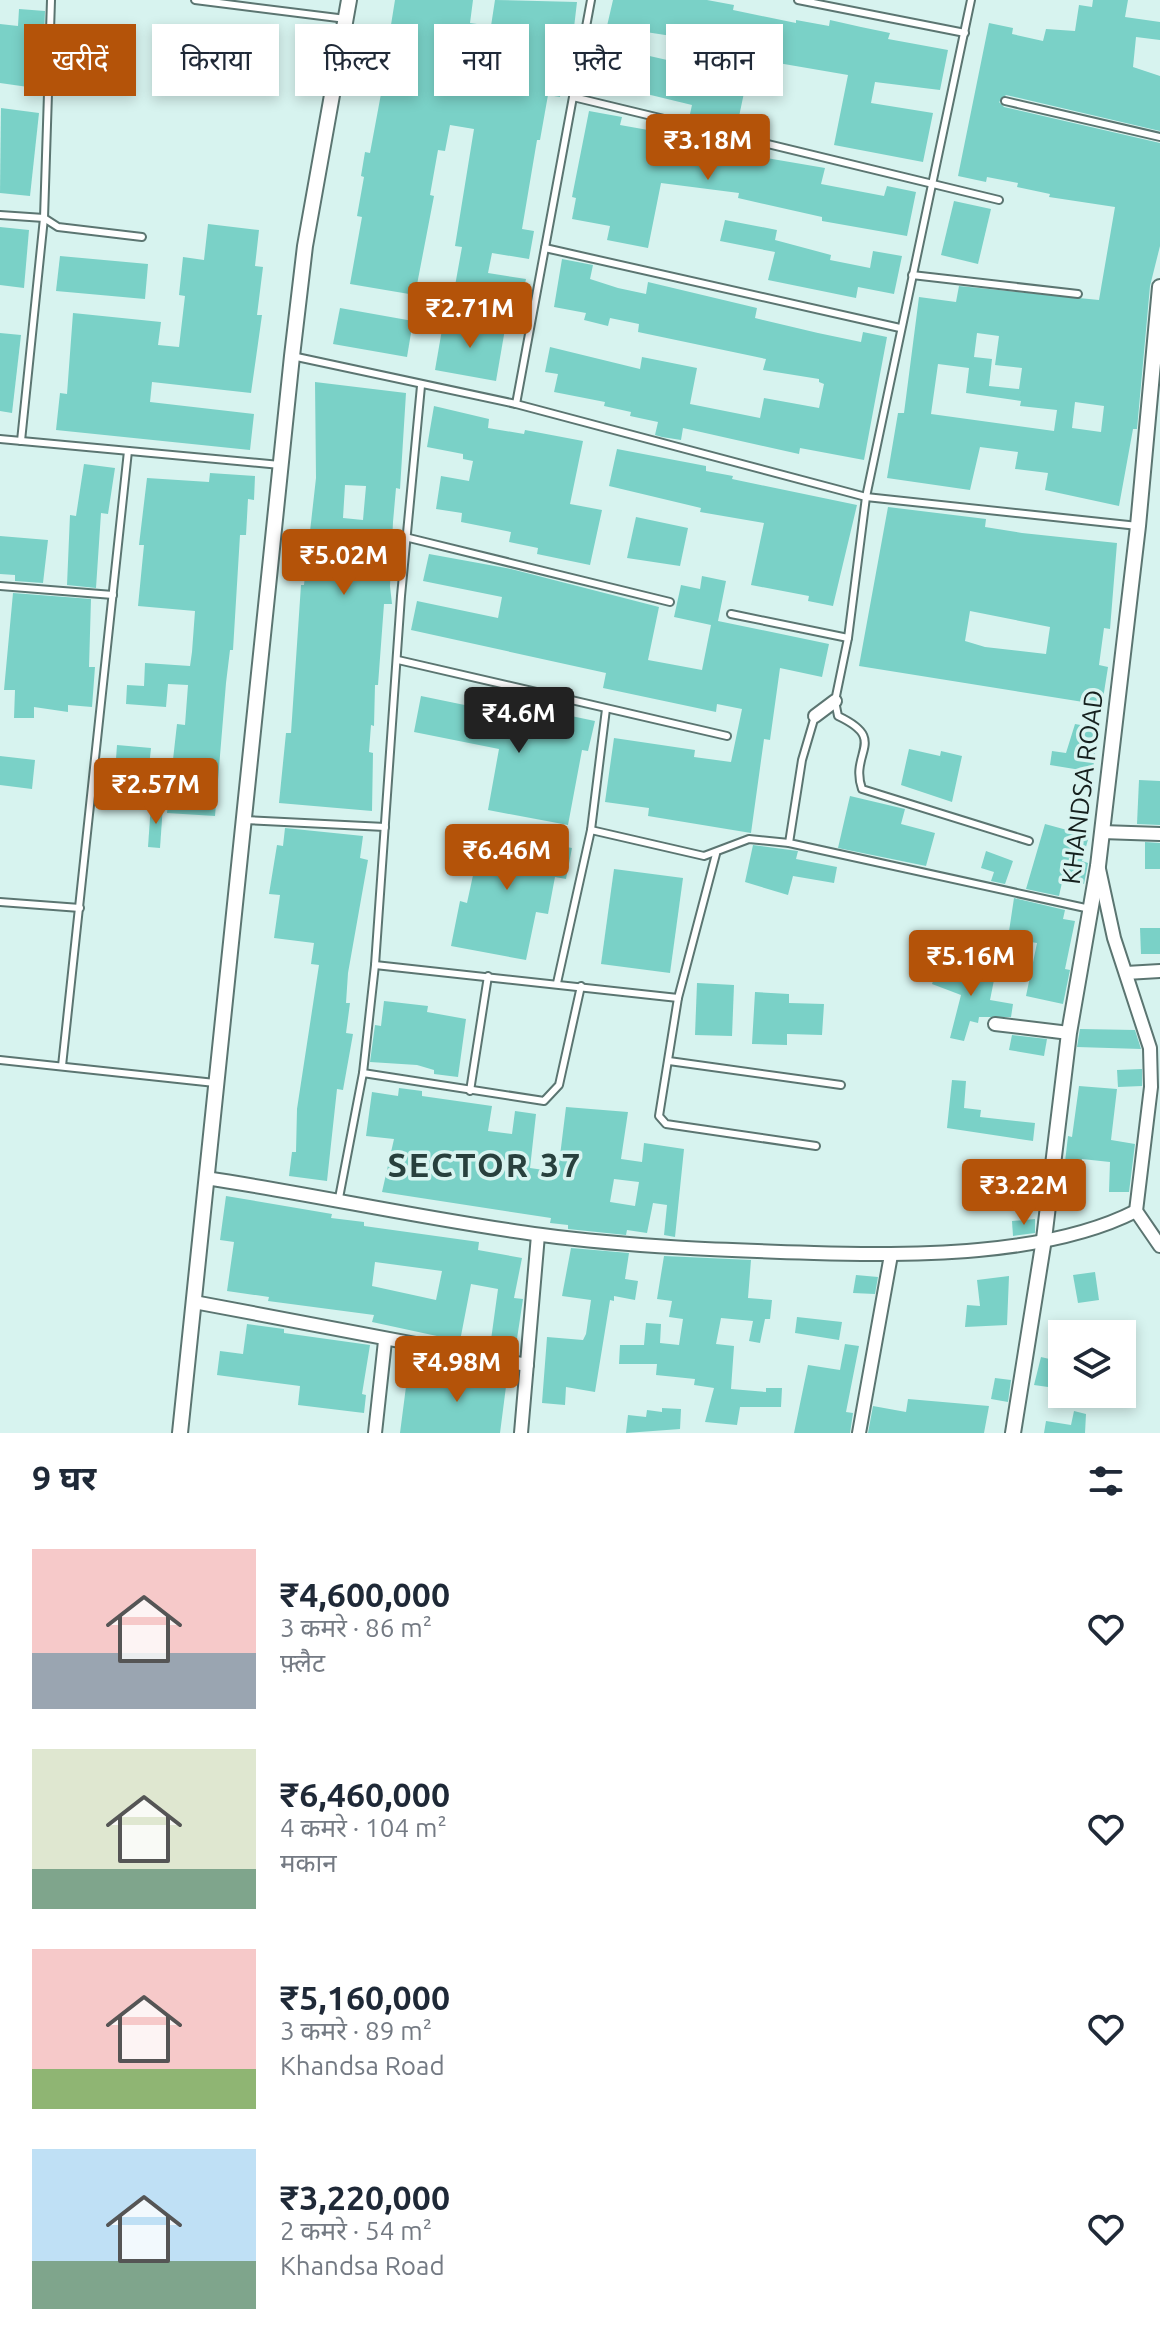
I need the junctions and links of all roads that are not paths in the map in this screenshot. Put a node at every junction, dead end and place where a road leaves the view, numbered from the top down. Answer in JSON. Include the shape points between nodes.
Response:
{"nodes":[{"id":1,"x":51,"y":0,"type":"edge"},
{"id":2,"x":195,"y":0,"type":"edge"},
{"id":3,"x":349,"y":0,"type":"edge"},
{"id":4,"x":591,"y":0,"type":"edge"},
{"id":5,"x":798,"y":0,"type":"edge"},
{"id":6,"x":971,"y":0,"type":"edge"},
{"id":7,"x":346,"y":19,"type":"junction"},
{"id":8,"x":965,"y":33,"type":"junction"},
{"id":9,"x":573,"y":97,"type":"junction"},
{"id":10,"x":1005,"y":101,"type":"dead end"},
{"id":11,"x":1160,"y":137,"type":"edge"},
{"id":12,"x":933,"y":182,"type":"junction"},
{"id":13,"x":999,"y":200,"type":"dead end"},
{"id":14,"x":0,"y":215,"type":"edge"},
{"id":15,"x":44,"y":218,"type":"junction"},
{"id":16,"x":142,"y":237,"type":"dead end"},
{"id":17,"x":545,"y":248,"type":"junction"},
{"id":18,"x":912,"y":275,"type":"junction"},
{"id":19,"x":1160,"y":287,"type":"edge"},
{"id":20,"x":1078,"y":294,"type":"dead end"},
{"id":21,"x":900,"y":328,"type":"junction"},
{"id":22,"x":292,"y":356,"type":"junction"},
{"id":23,"x":421,"y":386,"type":"junction"},
{"id":24,"x":516,"y":404,"type":"junction"},
{"id":25,"x":0,"y":439,"type":"edge"},
{"id":26,"x":21,"y":441,"type":"junction"},
{"id":27,"x":128,"y":451,"type":"junction"},
{"id":28,"x":280,"y":465,"type":"junction"},
{"id":29,"x":866,"y":497,"type":"junction"},
{"id":30,"x":1138,"y":526,"type":"junction"},
{"id":31,"x":409,"y":538,"type":"junction"},
{"id":32,"x":0,"y":586,"type":"edge"},
{"id":33,"x":113,"y":595,"type":"junction"},
{"id":34,"x":670,"y":602,"type":"dead end"},
{"id":35,"x":731,"y":614,"type":"dead end"},
{"id":36,"x":848,"y":638,"type":"junction"},
{"id":37,"x":398,"y":660,"type":"junction"},
{"id":38,"x":835,"y":701,"type":"junction"},
{"id":39,"x":606,"y":709,"type":"junction"},
{"id":40,"x":815,"y":716,"type":"joint"},
{"id":41,"x":727,"y":736,"type":"dead end"},
{"id":42,"x":244,"y":820,"type":"junction"},
{"id":43,"x":385,"y":827,"type":"junction"},
{"id":44,"x":591,"y":830,"type":"junction"},
{"id":45,"x":1102,"y":832,"type":"junction"},
{"id":46,"x":1160,"y":834,"type":"edge"},
{"id":47,"x":1029,"y":841,"type":"dead end"},
{"id":48,"x":789,"y":843,"type":"junction"},
{"id":49,"x":716,"y":854,"type":"junction"},
{"id":50,"x":1098,"y":866,"type":"junction"},
{"id":51,"x":0,"y":902,"type":"edge"},
{"id":52,"x":80,"y":908,"type":"junction"},
{"id":53,"x":1090,"y":909,"type":"junction"},
{"id":54,"x":375,"y":965,"type":"junction"},
{"id":55,"x":1160,"y":971,"type":"edge"},
{"id":56,"x":1126,"y":973,"type":"junction"},
{"id":57,"x":488,"y":976,"type":"junction"},
{"id":58,"x":557,"y":983,"type":"junction"},
{"id":59,"x":581,"y":986,"type":"junction"},
{"id":60,"x":678,"y":998,"type":"junction"},
{"id":61,"x":995,"y":1024,"type":"dead end"},
{"id":62,"x":1069,"y":1033,"type":"junction"},
{"id":63,"x":1155,"y":1050,"type":"edge"},
{"id":64,"x":0,"y":1060,"type":"edge"},
{"id":65,"x":669,"y":1061,"type":"junction"},
{"id":66,"x":62,"y":1066,"type":"junction"},
{"id":67,"x":363,"y":1073,"type":"junction"},
{"id":68,"x":216,"y":1083,"type":"junction"},
{"id":69,"x":841,"y":1085,"type":"dead end"},
{"id":70,"x":470,"y":1091,"type":"junction"},
{"id":71,"x":816,"y":1146,"type":"dead end"},
{"id":72,"x":206,"y":1178,"type":"junction"},
{"id":73,"x":339,"y":1198,"type":"junction"},
{"id":74,"x":1136,"y":1211,"type":"junction"},
{"id":75,"x":538,"y":1235,"type":"junction"},
{"id":76,"x":1044,"y":1239,"type":"junction"},
{"id":77,"x":1160,"y":1246,"type":"edge"},
{"id":78,"x":891,"y":1255,"type":"junction"},
{"id":79,"x":194,"y":1302,"type":"junction"},
{"id":80,"x":385,"y":1341,"type":"junction"},
{"id":81,"x":527,"y":1365,"type":"junction"},
{"id":82,"x":180,"y":1433,"type":"edge"},
{"id":83,"x":375,"y":1433,"type":"edge"},
{"id":84,"x":521,"y":1433,"type":"edge"},
{"id":85,"x":859,"y":1433,"type":"edge"},
{"id":86,"x":1013,"y":1433,"type":"edge"}],
"edges":[{"from":1,"to":15,"type":"lane"},
{"from":2,"to":7,"type":"lane"},
{"from":3,"to":7,"type":"street"},
{"from":4,"to":9,"type":"lane"},
{"from":5,"to":8,"type":"lane"},
{"from":6,"to":8,"type":"lane"},
{"from":7,"to":22,"type":"street","via":[[305,246]]},
{"from":8,"to":12,"type":"lane"},
{"from":9,"to":12,"type":"lane"},
{"from":9,"to":17,"type":"lane"},
{"from":10,"to":11,"type":"lane"},
{"from":12,"to":13,"type":"lane"},
{"from":12,"to":18,"type":"lane"},
{"from":14,"to":15,"type":"lane"},
{"from":15,"to":16,"type":"lane","via":[[58,227]]},
{"from":15,"to":26,"type":"lane"},
{"from":17,"to":21,"type":"lane"},
{"from":17,"to":24,"type":"lane"},
{"from":18,"to":20,"type":"lane"},
{"from":18,"to":21,"type":"lane"},
{"from":19,"to":30,"type":"street","name":"KHANDSA ROAD"},
{"from":21,"to":29,"type":"lane"},
{"from":22,"to":23,"type":"lane"},
{"from":22,"to":28,"type":"street"},
{"from":23,"to":24,"type":"lane"},
{"from":23,"to":31,"type":"lane"},
{"from":24,"to":29,"type":"lane"},
{"from":25,"to":26,"type":"lane"},
{"from":26,"to":27,"type":"lane"},
{"from":27,"to":28,"type":"lane"},
{"from":27,"to":33,"type":"lane"},
{"from":28,"to":42,"type":"street"},
{"from":29,"to":30,"type":"lane"},
{"from":29,"to":36,"type":"lane"},
{"from":30,"to":45,"type":"street","name":"KHANDSA ROAD"},
{"from":31,"to":34,"type":"lane"},
{"from":31,"to":37,"type":"lane"},
{"from":32,"to":33,"type":"lane"},
{"from":33,"to":52,"type":"lane"},
{"from":35,"to":36,"type":"lane"},
{"from":36,"to":38,"type":"lane"},
{"from":37,"to":39,"type":"lane"},
{"from":37,"to":43,"type":"lane"},
{"from":38,"to":40,"type":"street"},
{"from":38,"to":47,"type":"lane","via":[[838,716],[860,726],[866,739],[858,779],[862,789]]},
{"from":39,"to":41,"type":"lane"},
{"from":39,"to":44,"type":"lane"},
{"from":40,"to":48,"type":"lane"},
{"from":42,"to":43,"type":"lane"},
{"from":42,"to":68,"type":"street"},
{"from":43,"to":54,"type":"lane"},
{"from":44,"to":49,"type":"lane","via":[[691,854]]},
{"from":44,"to":58,"type":"lane"},
{"from":45,"to":46,"type":"street"},
{"from":45,"to":50,"type":"street","name":"KHANDSA ROAD"},
{"from":48,"to":49,"type":"lane","via":[[749,839]]},
{"from":48,"to":53,"type":"lane"},
{"from":49,"to":60,"type":"lane"},
{"from":50,"to":53,"type":"street","name":"KHANDSA ROAD"},
{"from":50,"to":56,"type":"street"},
{"from":51,"to":52,"type":"lane"},
{"from":52,"to":66,"type":"lane"},
{"from":53,"to":62,"type":"street","name":"KHANDSA ROAD"},
{"from":54,"to":57,"type":"lane"},
{"from":54,"to":67,"type":"lane"},
{"from":55,"to":56,"type":"street"},
{"from":56,"to":63,"type":"street"},
{"from":57,"to":58,"type":"lane"},
{"from":57,"to":70,"type":"lane"},
{"from":58,"to":59,"type":"lane"},
{"from":59,"to":60,"type":"lane"},
{"from":59,"to":70,"type":"lane","via":[[553,1095],[539,1102]]},
{"from":60,"to":65,"type":"lane"},
{"from":61,"to":62,"type":"street"},
{"from":62,"to":76,"type":"street","name":"KHANDSA ROAD"},
{"from":63,"to":74,"type":"street"},
{"from":64,"to":66,"type":"lane"},
{"from":65,"to":69,"type":"lane"},
{"from":65,"to":71,"type":"lane","via":[[659,1112],[666,1124]]},
{"from":66,"to":68,"type":"lane"},
{"from":67,"to":70,"type":"lane"},
{"from":67,"to":73,"type":"lane"},
{"from":68,"to":72,"type":"street"},
{"from":72,"to":73,"type":"street"},
{"from":72,"to":79,"type":"street"},
{"from":73,"to":75,"type":"street"},
{"from":74,"to":76,"type":"street"},
{"from":74,"to":77,"type":"street"},
{"from":75,"to":78,"type":"street","via":[[713,1251]]},
{"from":75,"to":81,"type":"street"},
{"from":76,"to":78,"type":"street","via":[[976,1251]]},
{"from":76,"to":86,"type":"street","name":"KHANDSA ROAD"},
{"from":78,"to":85,"type":"street"},
{"from":79,"to":80,"type":"street"},
{"from":79,"to":82,"type":"street"},
{"from":80,"to":81,"type":"street"},
{"from":80,"to":83,"type":"street"},
{"from":81,"to":84,"type":"street"}]}
